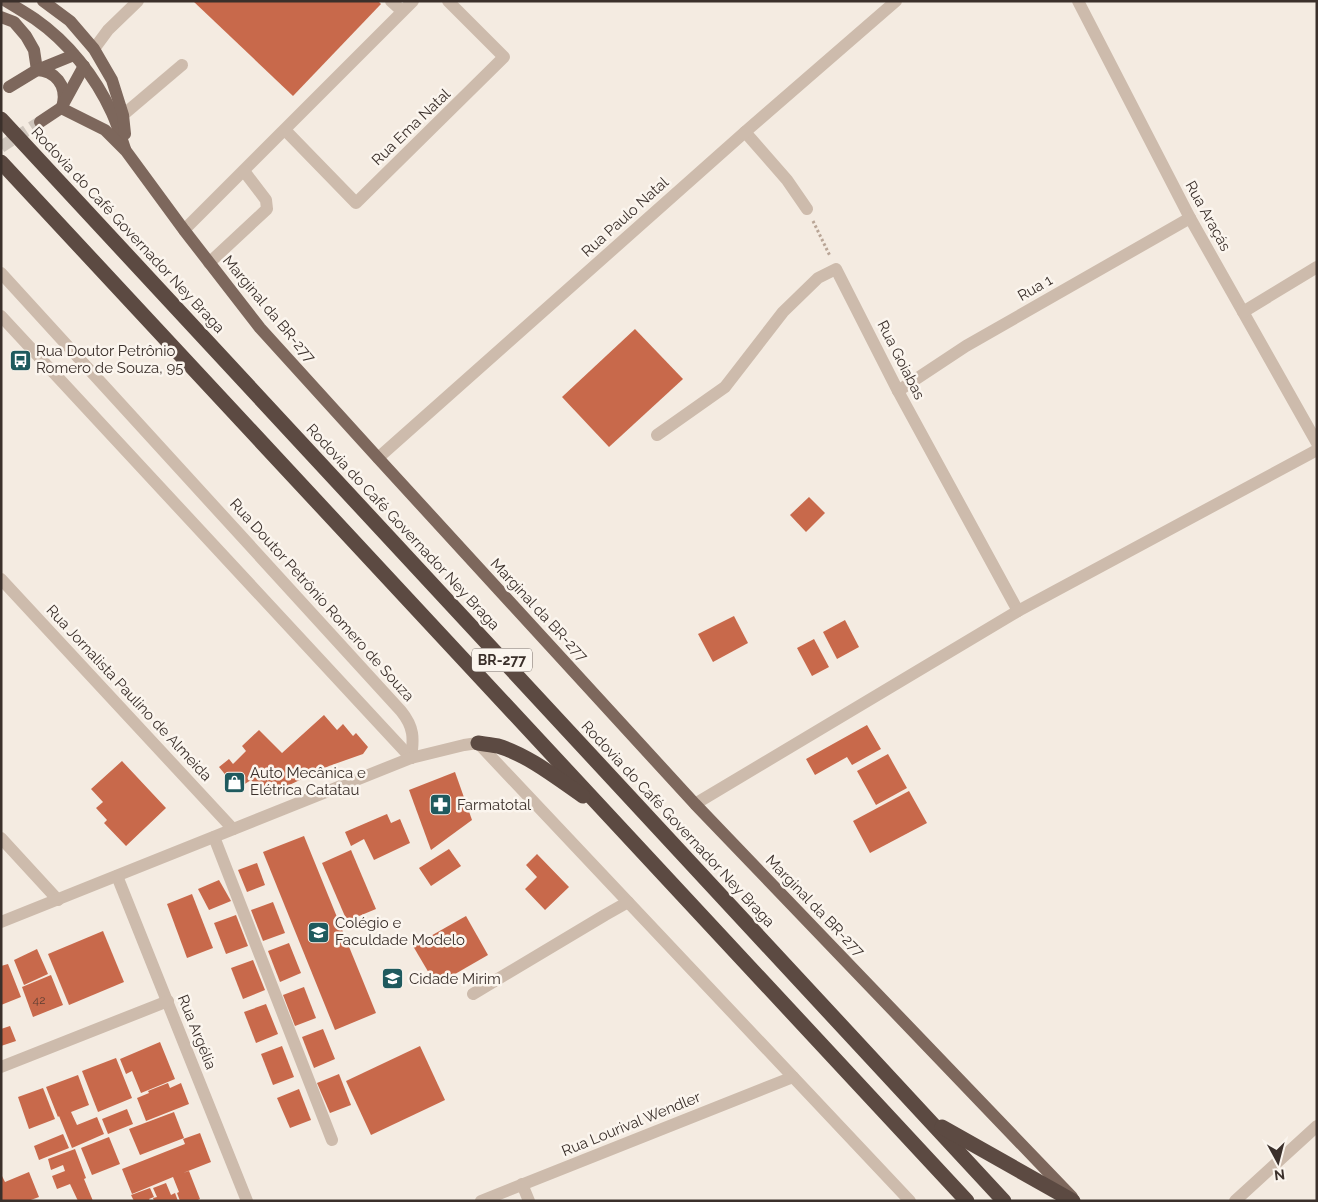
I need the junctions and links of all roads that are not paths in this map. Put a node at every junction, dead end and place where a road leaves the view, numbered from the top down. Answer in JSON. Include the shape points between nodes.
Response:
{"nodes":[{"id":1,"x":6,"y":1,"type":"edge"},
{"id":2,"x":43,"y":1,"type":"edge"},
{"id":3,"x":138,"y":1,"type":"edge"},
{"id":4,"x":392,"y":1,"type":"edge"},
{"id":5,"x":412,"y":1,"type":"edge"},
{"id":6,"x":448,"y":1,"type":"edge"},
{"id":7,"x":896,"y":1,"type":"edge"},
{"id":8,"x":1078,"y":1,"type":"edge"},
{"id":9,"x":402,"y":11,"type":"junction"},
{"id":10,"x":1,"y":17,"type":"edge"},
{"id":11,"x":94,"y":48,"type":"junction"},
{"id":12,"x":74,"y":54,"type":"junction"},
{"id":13,"x":182,"y":64,"type":"dead end"},
{"id":14,"x":84,"y":66,"type":"junction"},
{"id":15,"x":37,"y":70,"type":"junction"},
{"id":16,"x":9,"y":87,"type":"dead end"},
{"id":17,"x":61,"y":108,"type":"junction"},
{"id":18,"x":123,"y":115,"type":"junction"},
{"id":19,"x":1,"y":119,"type":"edge"},
{"id":20,"x":40,"y":122,"type":"tunnel mouth"},
{"id":21,"x":285,"y":130,"type":"junction"},
{"id":22,"x":745,"y":132,"type":"junction"},
{"id":23,"x":126,"y":151,"type":"junction"},
{"id":24,"x":1,"y":162,"type":"edge"},
{"id":25,"x":244,"y":171,"type":"junction"},
{"id":26,"x":807,"y":209,"type":"road end"},
{"id":27,"x":1190,"y":218,"type":"junction"},
{"id":28,"x":184,"y":230,"type":"junction"},
{"id":29,"x":209,"y":263,"type":"junction"},
{"id":30,"x":1317,"y":267,"type":"edge"},
{"id":31,"x":1,"y":272,"type":"edge"},
{"id":32,"x":1243,"y":312,"type":"junction"},
{"id":33,"x":1,"y":316,"type":"edge"},
{"id":34,"x":898,"y":391,"type":"junction"},
{"id":35,"x":657,"y":435,"type":"dead end"},
{"id":36,"x":1317,"y":443,"type":"edge"},
{"id":37,"x":1317,"y":450,"type":"edge"},
{"id":38,"x":378,"y":458,"type":"junction"},
{"id":39,"x":1,"y":579,"type":"edge"},
{"id":40,"x":1018,"y":611,"type":"junction"},
{"id":41,"x":478,"y":743,"type":"junction"},
{"id":42,"x":412,"y":758,"type":"junction"},
{"id":43,"x":695,"y":804,"type":"junction"},
{"id":44,"x":605,"y":811,"type":"junction"},
{"id":45,"x":233,"y":829,"type":"junction"},
{"id":46,"x":214,"y":837,"type":"junction"},
{"id":47,"x":1,"y":838,"type":"edge"},
{"id":48,"x":117,"y":876,"type":"junction"},
{"id":49,"x":58,"y":900,"type":"junction"},
{"id":50,"x":628,"y":902,"type":"junction"},
{"id":51,"x":1,"y":922,"type":"edge"},
{"id":52,"x":474,"y":994,"type":"dead end"},
{"id":53,"x":168,"y":1001,"type":"junction"},
{"id":54,"x":1,"y":1067,"type":"edge"},
{"id":55,"x":793,"y":1077,"type":"junction"},
{"id":56,"x":927,"y":1119,"type":"junction"},
{"id":57,"x":1317,"y":1126,"type":"edge"},
{"id":58,"x":332,"y":1140,"type":"dead end"},
{"id":59,"x":522,"y":1184,"type":"junction"},
{"id":60,"x":963,"y":1198,"type":"edge"},
{"id":61,"x":247,"y":1201,"type":"edge"},
{"id":62,"x":481,"y":1201,"type":"edge"},
{"id":63,"x":529,"y":1201,"type":"edge"},
{"id":64,"x":910,"y":1201,"type":"edge"},
{"id":65,"x":1004,"y":1201,"type":"edge"},
{"id":66,"x":1074,"y":1201,"type":"edge"},
{"id":67,"x":1235,"y":1201,"type":"edge"}],
"edges":[{"from":1,"to":12,"type":"main road","number":"BR-277","via":[[36,20]]},
{"from":2,"to":11,"type":"main road","via":[[70,21]]},
{"from":3,"to":11,"type":"street"},
{"from":4,"to":9,"type":"street"},
{"from":5,"to":9,"type":"street"},
{"from":6,"to":21,"type":"street","name":"Rua Ema Natal","via":[[504,57],[356,203]]},
{"from":7,"to":22,"type":"street","name":"Rua Paulo Natal"},
{"from":8,"to":27,"type":"street","name":"Rua Araçás"},
{"from":9,"to":21,"type":"street"},
{"from":10,"to":15,"type":"main road","via":[[14,22],[26,36],[34,50]]},
{"from":11,"to":18,"type":"main road","via":[[112,80]]},
{"from":12,"to":14,"type":"main road","number":"BR-277"},
{"from":12,"to":15,"type":"main road"},
{"from":13,"to":18,"type":"street"},
{"from":14,"to":17,"type":"main road"},
{"from":14,"to":23,"type":"main road","number":"BR-277","via":[[112,113]]},
{"from":15,"to":16,"type":"main road"},
{"from":15,"to":17,"type":"main road","via":[[58,79],[64,90]]},
{"from":17,"to":20,"type":"main road"},
{"from":17,"to":23,"type":"main road","number":"BR-277","via":[[104,130]]},
{"from":18,"to":23,"type":"main road"},
{"from":19,"to":56,"type":"highway","name":"Rodovia do Café Governador Ney Braga","number":"BR-277"},
{"from":21,"to":25,"type":"street"},
{"from":22,"to":26,"type":"street","via":[[787,180]]},
{"from":22,"to":38,"type":"street","name":"Rua Paulo Natal"},
{"from":23,"to":28,"type":"main road","name":"Marginal da BR-277","number":"BR-277"},
{"from":24,"to":44,"type":"highway","number":"BR-277"},
{"from":25,"to":28,"type":"street"},
{"from":25,"to":29,"type":"street","via":[[266,200],[267,208]]},
{"from":27,"to":32,"type":"street","name":"Rua Araçás"},
{"from":27,"to":34,"type":"street","name":"Rua 1","via":[[966,346]]},
{"from":28,"to":29,"type":"main road","name":"Marginal da BR-277","number":"BR-277"},
{"from":29,"to":38,"type":"main road","name":"Marginal da BR-277","number":"BR-277","via":[[260,328]]},
{"from":30,"to":32,"type":"street"},
{"from":31,"to":42,"type":"street","name":"Rua Doutor Petrônio Romero de Souza","via":[[407,718],[412,729]]},
{"from":32,"to":36,"type":"street","name":"Rua Araçás"},
{"from":33,"to":42,"type":"street"},
{"from":34,"to":35,"type":"street","name":"Rua Goiabas","via":[[836,269],[818,278],[782,312],[725,387]]},
{"from":34,"to":40,"type":"street","name":"Rua Goiabas"},
{"from":37,"to":40,"type":"street"},
{"from":38,"to":43,"type":"main road","name":"Marginal da BR-277","number":"BR-277"},
{"from":39,"to":45,"type":"street","name":"Rua Jornalista Paulino de Almeida"},
{"from":40,"to":43,"type":"street"},
{"from":41,"to":42,"type":"street"},
{"from":41,"to":44,"type":"highway","via":[[497,746],[518,755]]},
{"from":41,"to":50,"type":"street"},
{"from":42,"to":45,"type":"street"},
{"from":43,"to":66,"type":"main road","name":"Marginal da BR-277"},
{"from":44,"to":60,"type":"highway","number":"BR-277"},
{"from":45,"to":46,"type":"street"},
{"from":46,"to":48,"type":"street"},
{"from":46,"to":58,"type":"street"},
{"from":47,"to":49,"type":"street"},
{"from":48,"to":49,"type":"street"},
{"from":48,"to":53,"type":"street","name":"Rua Argélia"},
{"from":49,"to":51,"type":"street"},
{"from":50,"to":52,"type":"street"},
{"from":50,"to":55,"type":"street"},
{"from":53,"to":54,"type":"street"},
{"from":53,"to":61,"type":"street","name":"Rua Argélia"},
{"from":55,"to":59,"type":"street","name":"Rua Lourival Wendler"},
{"from":55,"to":64,"type":"street"},
{"from":56,"to":65,"type":"highway","name":"Rodovia do Café Governador Ney Braga","number":"BR-277"},
{"from":56,"to":66,"type":"highway"},
{"from":57,"to":67,"type":"street"},
{"from":59,"to":62,"type":"street","name":"Rua Lourival Wendler"},
{"from":59,"to":63,"type":"street"}]}
